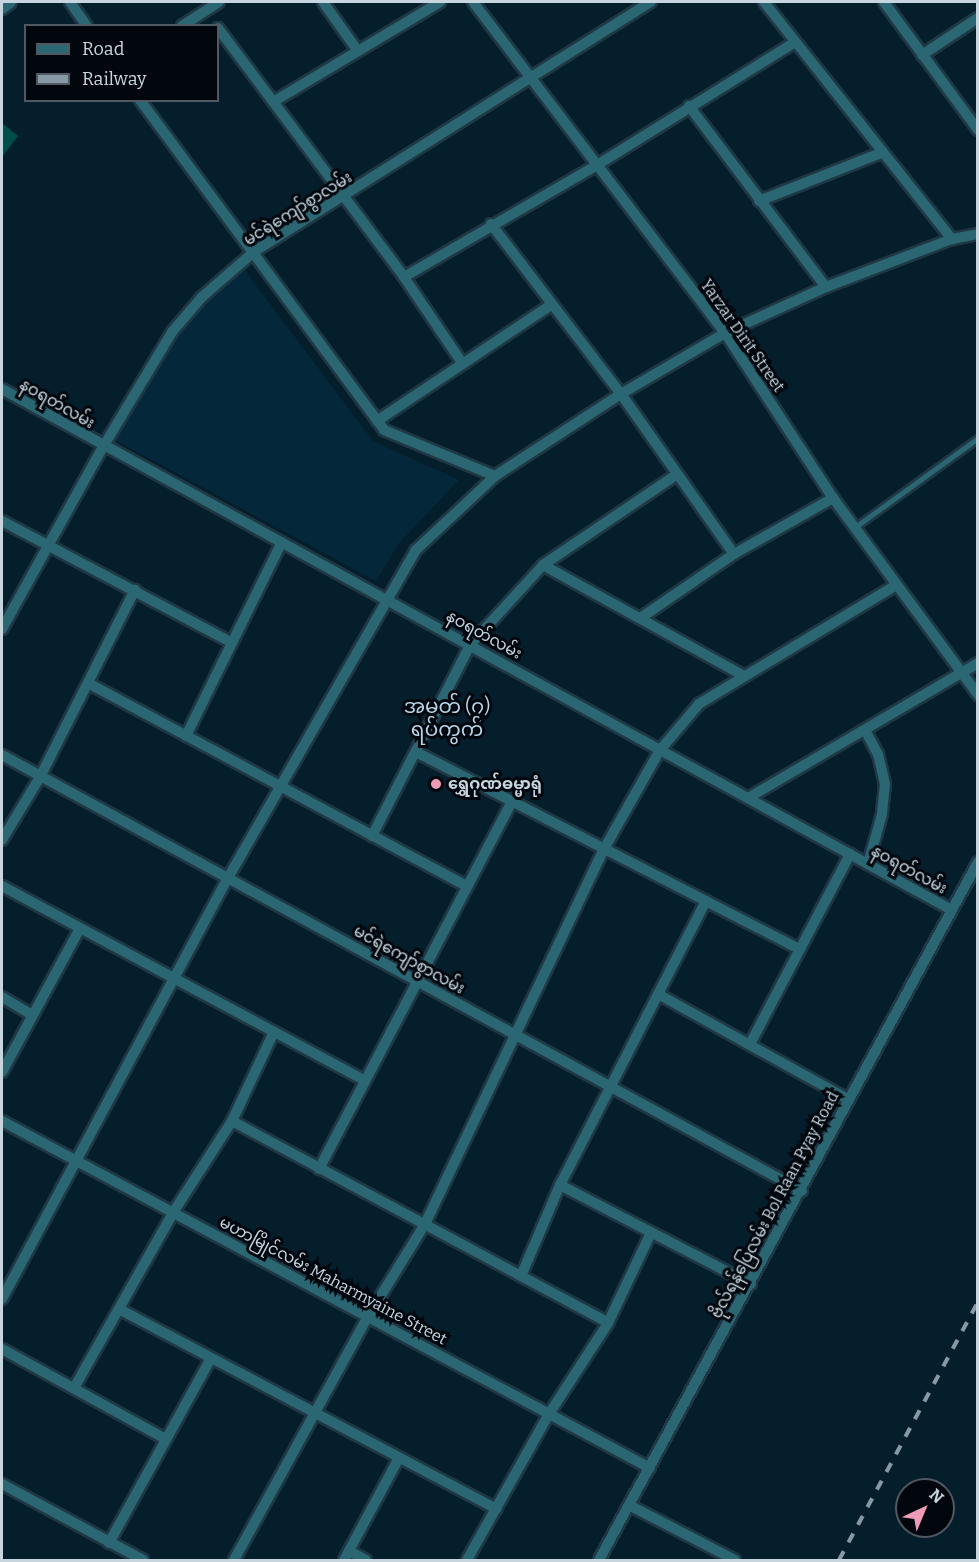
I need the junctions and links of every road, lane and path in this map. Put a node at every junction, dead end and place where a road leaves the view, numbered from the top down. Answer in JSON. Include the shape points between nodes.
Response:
{"nodes":[{"id":1,"x":10,"y":2,"type":"edge"},
{"id":2,"x":70,"y":2,"type":"edge"},
{"id":3,"x":219,"y":2,"type":"edge"},
{"id":4,"x":323,"y":2,"type":"edge"},
{"id":5,"x":440,"y":2,"type":"edge"},
{"id":6,"x":473,"y":2,"type":"edge"},
{"id":7,"x":651,"y":2,"type":"edge"},
{"id":8,"x":764,"y":2,"type":"edge"},
{"id":9,"x":884,"y":2,"type":"edge"},
{"id":10,"x":2,"y":8,"type":"edge"},
{"id":11,"x":205,"y":11,"type":"junction"},
{"id":12,"x":978,"y":18,"type":"edge"},
{"id":13,"x":86,"y":24,"type":"edge"},
{"id":14,"x":185,"y":24,"type":"edge"},
{"id":15,"x":215,"y":24,"type":"edge"},
{"id":16,"x":219,"y":30,"type":"edge"},
{"id":17,"x":795,"y":42,"type":"junction"},
{"id":18,"x":358,"y":51,"type":"junction"},
{"id":19,"x":922,"y":55,"type":"junction"},
{"id":20,"x":532,"y":78,"type":"junction"},
{"id":21,"x":142,"y":102,"type":"edge"},
{"id":22,"x":273,"y":102,"type":"junction"},
{"id":23,"x":689,"y":106,"type":"junction"},
{"id":24,"x":978,"y":130,"type":"edge"},
{"id":25,"x":881,"y":153,"type":"junction"},
{"id":26,"x":597,"y":165,"type":"junction"},
{"id":27,"x":345,"y":198,"type":"junction"},
{"id":28,"x":759,"y":201,"type":"junction"},
{"id":29,"x":491,"y":224,"type":"junction"},
{"id":30,"x":978,"y":234,"type":"edge"},
{"id":31,"x":952,"y":239,"type":"junction"},
{"id":32,"x":255,"y":251,"type":"junction"},
{"id":33,"x":404,"y":277,"type":"junction"},
{"id":34,"x":826,"y":286,"type":"junction"},
{"id":35,"x":551,"y":305,"type":"junction"},
{"id":36,"x":725,"y":333,"type":"junction"},
{"id":37,"x":463,"y":364,"type":"junction"},
{"id":38,"x":2,"y":389,"type":"edge"},
{"id":39,"x":621,"y":394,"type":"junction"},
{"id":40,"x":377,"y":421,"type":"junction"},
{"id":41,"x":978,"y":438,"type":"edge"},
{"id":42,"x":103,"y":447,"type":"junction"},
{"id":43,"x":676,"y":475,"type":"junction"},
{"id":44,"x":495,"y":476,"type":"junction"},
{"id":45,"x":833,"y":498,"type":"junction"},
{"id":46,"x":2,"y":521,"type":"edge"},
{"id":47,"x":855,"y":527,"type":"junction"},
{"id":48,"x":282,"y":542,"type":"junction"},
{"id":49,"x":46,"y":546,"type":"junction"},
{"id":50,"x":734,"y":554,"type":"junction"},
{"id":51,"x":543,"y":566,"type":"junction"},
{"id":52,"x":896,"y":585,"type":"junction"},
{"id":53,"x":135,"y":590,"type":"junction"},
{"id":54,"x":386,"y":598,"type":"junction"},
{"id":55,"x":642,"y":617,"type":"junction"},
{"id":56,"x":2,"y":629,"type":"edge"},
{"id":57,"x":232,"y":643,"type":"junction"},
{"id":58,"x":470,"y":645,"type":"junction"},
{"id":59,"x":978,"y":663,"type":"edge"},
{"id":60,"x":962,"y":674,"type":"junction"},
{"id":61,"x":744,"y":676,"type":"junction"},
{"id":62,"x":88,"y":683,"type":"junction"},
{"id":63,"x":978,"y":695,"type":"edge"},
{"id":64,"x":865,"y":730,"type":"junction"},
{"id":65,"x":186,"y":736,"type":"junction"},
{"id":66,"x":660,"y":750,"type":"junction"},
{"id":67,"x":416,"y":753,"type":"junction"},
{"id":68,"x":2,"y":755,"type":"edge"},
{"id":69,"x":40,"y":777,"type":"junction"},
{"id":70,"x":282,"y":787,"type":"junction"},
{"id":71,"x":748,"y":798,"type":"junction"},
{"id":72,"x":512,"y":802,"type":"junction"},
{"id":73,"x":372,"y":836,"type":"junction"},
{"id":74,"x":2,"y":840,"type":"edge"},
{"id":75,"x":604,"y":849,"type":"junction"},
{"id":76,"x":850,"y":854,"type":"junction"},
{"id":77,"x":978,"y":862,"type":"edge"},
{"id":78,"x":868,"y":864,"type":"junction"},
{"id":79,"x":228,"y":878,"type":"junction"},
{"id":80,"x":2,"y":886,"type":"edge"},
{"id":81,"x":466,"y":886,"type":"junction"},
{"id":82,"x":706,"y":901,"type":"junction"},
{"id":83,"x":950,"y":909,"type":"junction"},
{"id":84,"x":80,"y":930,"type":"junction"},
{"id":85,"x":800,"y":949,"type":"junction"},
{"id":86,"x":175,"y":982,"type":"junction"},
{"id":87,"x":420,"y":982,"type":"junction"},
{"id":88,"x":658,"y":994,"type":"junction"},
{"id":89,"x":2,"y":997,"type":"edge"},
{"id":90,"x":32,"y":1015,"type":"junction"},
{"id":91,"x":273,"y":1034,"type":"junction"},
{"id":92,"x":517,"y":1036,"type":"junction"},
{"id":93,"x":750,"y":1044,"type":"junction"},
{"id":94,"x":2,"y":1072,"type":"edge"},
{"id":95,"x":365,"y":1081,"type":"junction"},
{"id":96,"x":611,"y":1086,"type":"junction"},
{"id":97,"x":849,"y":1100,"type":"junction"},
{"id":98,"x":2,"y":1121,"type":"edge"},
{"id":99,"x":232,"y":1122,"type":"junction"},
{"id":100,"x":78,"y":1161,"type":"junction"},
{"id":101,"x":319,"y":1169,"type":"junction"},
{"id":102,"x":560,"y":1185,"type":"junction"},
{"id":103,"x":802,"y":1191,"type":"junction"},
{"id":104,"x":174,"y":1211,"type":"junction"},
{"id":105,"x":425,"y":1224,"type":"junction"},
{"id":106,"x":651,"y":1233,"type":"junction"},
{"id":107,"x":521,"y":1276,"type":"junction"},
{"id":108,"x":751,"y":1284,"type":"junction"},
{"id":109,"x":2,"y":1299,"type":"edge"},
{"id":110,"x":119,"y":1309,"type":"junction"},
{"id":111,"x":367,"y":1318,"type":"junction"},
{"id":112,"x":608,"y":1323,"type":"junction"},
{"id":113,"x":2,"y":1349,"type":"edge"},
{"id":114,"x":210,"y":1360,"type":"junction"},
{"id":115,"x":74,"y":1388,"type":"junction"},
{"id":116,"x":313,"y":1412,"type":"junction"},
{"id":117,"x":549,"y":1414,"type":"junction"},
{"id":118,"x":166,"y":1439,"type":"junction"},
{"id":119,"x":399,"y":1458,"type":"junction"},
{"id":120,"x":650,"y":1468,"type":"junction"},
{"id":121,"x":2,"y":1484,"type":"edge"},
{"id":122,"x":629,"y":1505,"type":"junction"},
{"id":123,"x":496,"y":1509,"type":"junction"},
{"id":124,"x":109,"y":1543,"type":"junction"},
{"id":125,"x":346,"y":1556,"type":"edge"},
{"id":126,"x":143,"y":1560,"type":"edge"},
{"id":127,"x":234,"y":1560,"type":"edge"},
{"id":128,"x":366,"y":1560,"type":"edge"},
{"id":129,"x":467,"y":1560,"type":"edge"},
{"id":130,"x":599,"y":1560,"type":"edge"},
{"id":131,"x":735,"y":1560,"type":"edge"}],
"edges":[{"from":1,"to":10,"type":"street"},
{"from":2,"to":13,"type":"street"},
{"from":3,"to":11,"type":"street"},
{"from":4,"to":18,"type":"street"},
{"from":5,"to":18,"type":"street"},
{"from":6,"to":20,"type":"street","name":"Yarzar Dirit Street"},
{"from":7,"to":20,"type":"street","name":"မင်ရဲကျော်စွာလမ်း"},
{"from":8,"to":17,"type":"street"},
{"from":9,"to":19,"type":"street"},
{"from":11,"to":14,"type":"street"},
{"from":11,"to":15,"type":"street"},
{"from":12,"to":19,"type":"street"},
{"from":16,"to":22,"type":"street"},
{"from":17,"to":23,"type":"street"},
{"from":17,"to":25,"type":"street"},
{"from":18,"to":22,"type":"street"},
{"from":19,"to":24,"type":"street"},
{"from":20,"to":26,"type":"street","name":"Yarzar Dirit Street"},
{"from":20,"to":27,"type":"street","name":"မင်ရဲကျော်စွာလမ်း"},
{"from":21,"to":32,"type":"street"},
{"from":22,"to":27,"type":"street"},
{"from":23,"to":26,"type":"street"},
{"from":23,"to":28,"type":"street"},
{"from":25,"to":28,"type":"street"},
{"from":25,"to":31,"type":"street"},
{"from":26,"to":29,"type":"street"},
{"from":26,"to":36,"type":"street","name":"Yarzar Dirit Street"},
{"from":27,"to":32,"type":"street","name":"မင်ရဲကျော်စွာလမ်း"},
{"from":27,"to":33,"type":"street"},
{"from":28,"to":34,"type":"street"},
{"from":29,"to":33,"type":"street"},
{"from":29,"to":35,"type":"street"},
{"from":30,"to":31,"type":"street"},
{"from":31,"to":34,"type":"street"},
{"from":32,"to":40,"type":"street"},
{"from":32,"to":42,"type":"street","name":"မင်ရဲကျော်စွာလမ်း","via":[[202,297],[172,332]]},
{"from":33,"to":37,"type":"street"},
{"from":34,"to":36,"type":"street"},
{"from":35,"to":37,"type":"street"},
{"from":35,"to":39,"type":"street"},
{"from":36,"to":39,"type":"street"},
{"from":36,"to":45,"type":"street","name":"Yarzar Dirit Street"},
{"from":37,"to":40,"type":"street"},
{"from":38,"to":42,"type":"street","name":"နဝရတ်လမ်း"},
{"from":39,"to":43,"type":"street"},
{"from":39,"to":44,"type":"street"},
{"from":40,"to":44,"type":"street","via":[[384,430]]},
{"from":41,"to":47,"type":"lane"},
{"from":42,"to":48,"type":"street","name":"နဝရတ်လမ်း"},
{"from":42,"to":49,"type":"street","name":"မင်ရဲကျော်စွာလမ်း"},
{"from":43,"to":50,"type":"street"},
{"from":43,"to":51,"type":"street"},
{"from":44,"to":54,"type":"street","via":[[416,550]]},
{"from":45,"to":47,"type":"street","name":"Yarzar Dirit Street"},
{"from":45,"to":50,"type":"street"},
{"from":46,"to":49,"type":"street"},
{"from":47,"to":52,"type":"street","name":"Yarzar Dirit Street"},
{"from":48,"to":54,"type":"street","name":"နဝရတ်လမ်း"},
{"from":48,"to":57,"type":"street"},
{"from":49,"to":53,"type":"street"},
{"from":49,"to":56,"type":"street","name":"မင်ရဲကျော်စွာလမ်း"},
{"from":50,"to":55,"type":"street"},
{"from":51,"to":55,"type":"street"},
{"from":51,"to":58,"type":"street"},
{"from":52,"to":60,"type":"street","name":"Yarzar Dirit Street"},
{"from":52,"to":61,"type":"street"},
{"from":53,"to":57,"type":"street"},
{"from":53,"to":62,"type":"street"},
{"from":54,"to":58,"type":"street","name":"နဝရတ်လမ်း"},
{"from":54,"to":70,"type":"street"},
{"from":55,"to":61,"type":"street"},
{"from":57,"to":65,"type":"street"},
{"from":58,"to":66,"type":"street","name":"နဝရတ်လမ်း"},
{"from":58,"to":67,"type":"street"},
{"from":59,"to":60,"type":"street"},
{"from":60,"to":63,"type":"street","name":"Yarzar Dirit Street"},
{"from":60,"to":64,"type":"street"},
{"from":61,"to":66,"type":"street","via":[[699,704]]},
{"from":62,"to":65,"type":"street"},
{"from":62,"to":69,"type":"street"},
{"from":64,"to":71,"type":"street"},
{"from":64,"to":78,"type":"street","via":[[878,754],[885,784],[882,814]]},
{"from":65,"to":70,"type":"street"},
{"from":66,"to":71,"type":"street","name":"နဝရတ်လမ်း"},
{"from":66,"to":75,"type":"street"},
{"from":67,"to":72,"type":"street"},
{"from":67,"to":73,"type":"street"},
{"from":68,"to":69,"type":"street","name":"မင်ရဲကျော်စွာလမ်း"},
{"from":69,"to":74,"type":"street"},
{"from":69,"to":79,"type":"street","name":"မင်ရဲကျော်စွာလမ်း"},
{"from":70,"to":73,"type":"street"},
{"from":70,"to":79,"type":"street"},
{"from":71,"to":76,"type":"street","name":"နဝရတ်လမ်း"},
{"from":72,"to":75,"type":"street"},
{"from":72,"to":81,"type":"street"},
{"from":73,"to":81,"type":"street"},
{"from":75,"to":82,"type":"street"},
{"from":75,"to":92,"type":"street"},
{"from":76,"to":78,"type":"street","name":"နဝရတ်လမ်း"},
{"from":76,"to":85,"type":"street"},
{"from":77,"to":83,"type":"street","name":"ဗိုလ်ရန်ပြေလမ်း Bol Raan Pyay Road"},
{"from":78,"to":83,"type":"street","name":"နဝရတ်လမ်း"},
{"from":79,"to":86,"type":"street"},
{"from":79,"to":87,"type":"street","name":"မင်ရဲကျော်စွာလမ်း"},
{"from":80,"to":84,"type":"street"},
{"from":81,"to":87,"type":"street"},
{"from":82,"to":85,"type":"street"},
{"from":82,"to":88,"type":"street"},
{"from":83,"to":97,"type":"street","name":"ဗိုလ်ရန်ပြေလမ်း Bol Raan Pyay Road"},
{"from":84,"to":86,"type":"street"},
{"from":84,"to":90,"type":"street"},
{"from":85,"to":93,"type":"street"},
{"from":86,"to":91,"type":"street"},
{"from":86,"to":100,"type":"street"},
{"from":87,"to":92,"type":"street","name":"မင်ရဲကျော်စွာလမ်း"},
{"from":87,"to":95,"type":"street"},
{"from":88,"to":93,"type":"street"},
{"from":88,"to":96,"type":"street"},
{"from":89,"to":90,"type":"street"},
{"from":90,"to":94,"type":"street"},
{"from":91,"to":95,"type":"street"},
{"from":91,"to":99,"type":"street"},
{"from":92,"to":96,"type":"street","name":"မင်ရဲကျော်စွာလမ်း"},
{"from":92,"to":105,"type":"street"},
{"from":93,"to":97,"type":"street"},
{"from":95,"to":101,"type":"street"},
{"from":96,"to":102,"type":"street"},
{"from":96,"to":103,"type":"street","name":"မင်ရဲကျော်စွာလမ်း"},
{"from":97,"to":103,"type":"street","name":"ဗိုလ်ရန်ပြေလမ်း Bol Raan Pyay Road"},
{"from":98,"to":100,"type":"street","name":"မဟာမြိုင်လမ်း Maharmyaine Street"},
{"from":99,"to":101,"type":"street"},
{"from":99,"to":104,"type":"street"},
{"from":100,"to":104,"type":"street","name":"မဟာမြိုင်လမ်း Maharmyaine Street"},
{"from":100,"to":109,"type":"street"},
{"from":101,"to":105,"type":"street"},
{"from":102,"to":106,"type":"street"},
{"from":102,"to":107,"type":"street"},
{"from":103,"to":108,"type":"street","name":"ဗိုလ်ရန်ပြေလမ်း Bol Raan Pyay Road"},
{"from":104,"to":110,"type":"street"},
{"from":104,"to":111,"type":"street","name":"မဟာမြိုင်လမ်း Maharmyaine Street"},
{"from":105,"to":107,"type":"street"},
{"from":105,"to":111,"type":"street"},
{"from":106,"to":108,"type":"street"},
{"from":106,"to":112,"type":"street"},
{"from":107,"to":112,"type":"street"},
{"from":108,"to":120,"type":"street","name":"ဗိုလ်ရန်ပြေလမ်း Bol Raan Pyay Road"},
{"from":110,"to":114,"type":"street"},
{"from":110,"to":115,"type":"street"},
{"from":111,"to":116,"type":"street"},
{"from":111,"to":117,"type":"street","name":"မဟာမြိုင်လမ်း Maharmyaine Street"},
{"from":112,"to":117,"type":"street"},
{"from":113,"to":115,"type":"street"},
{"from":114,"to":116,"type":"street"},
{"from":114,"to":118,"type":"street"},
{"from":115,"to":118,"type":"street"},
{"from":116,"to":119,"type":"street"},
{"from":116,"to":127,"type":"street"},
{"from":117,"to":120,"type":"street","name":"မဟာမြိုင်လမ်း Maharmyaine Street"},
{"from":117,"to":123,"type":"street"},
{"from":118,"to":124,"type":"street"},
{"from":119,"to":123,"type":"street"},
{"from":119,"to":125,"type":"street"},
{"from":120,"to":122,"type":"street","name":"ဗိုလ်ရန်ပြေလမ်း Bol Raan Pyay Road"},
{"from":121,"to":124,"type":"street"},
{"from":122,"to":130,"type":"street","name":"ဗိုလ်ရန်ပြေလမ်း Bol Raan Pyay Road"},
{"from":122,"to":131,"type":"street"},
{"from":123,"to":129,"type":"street"},
{"from":124,"to":126,"type":"street"},
{"from":125,"to":128,"type":"street"}]}
